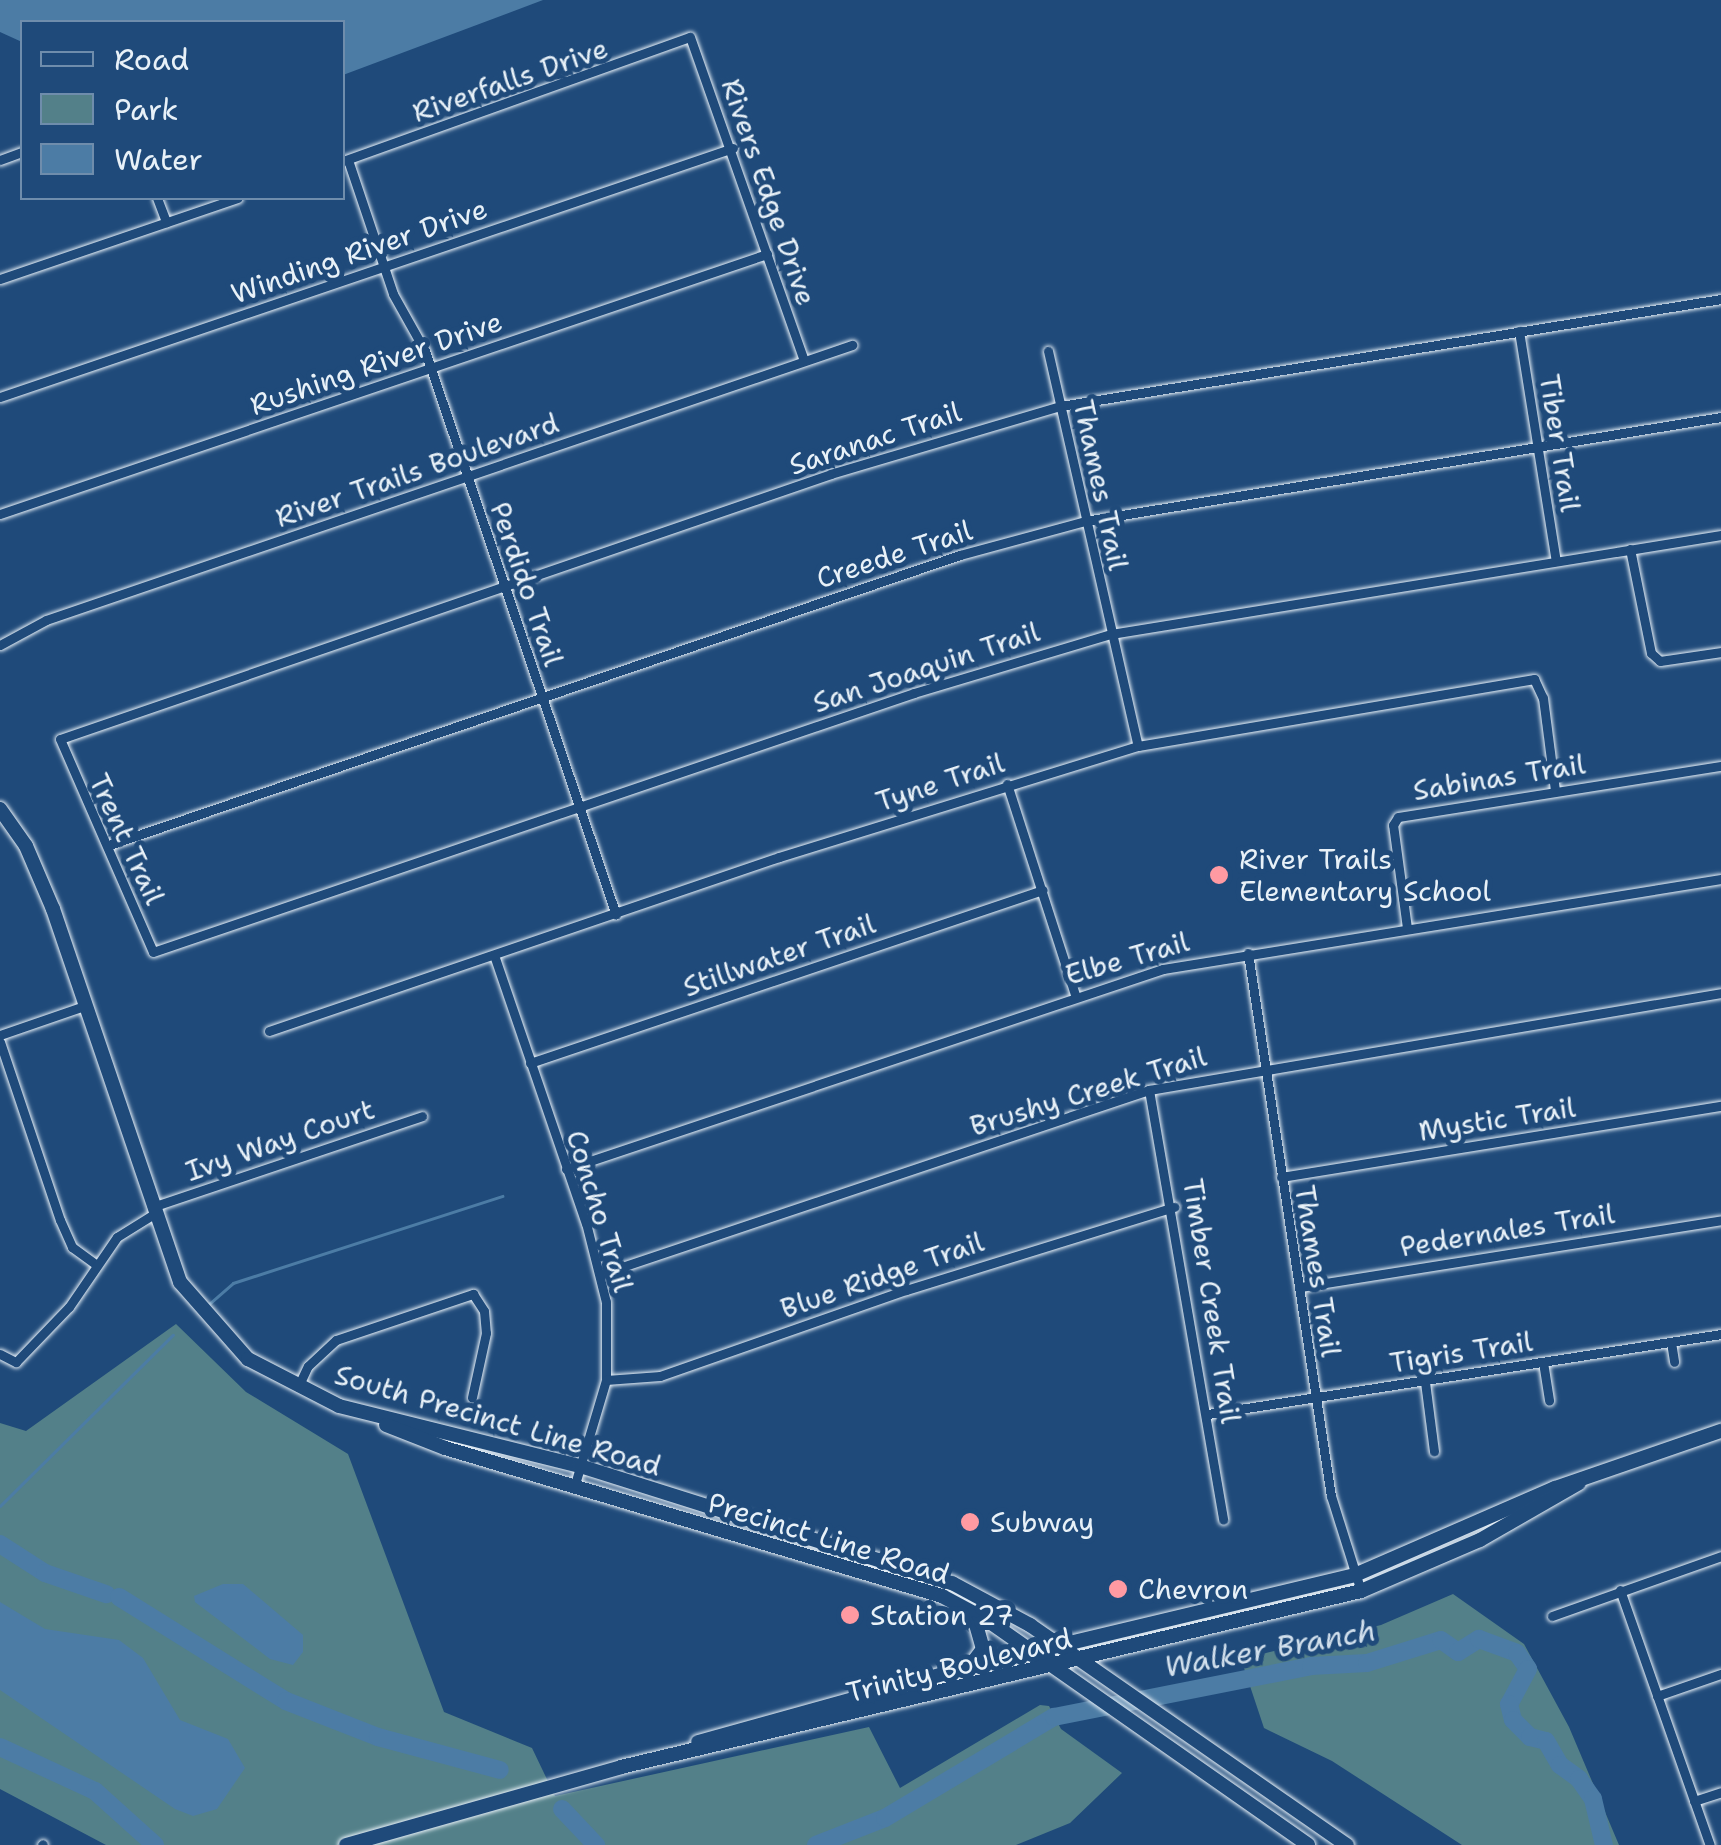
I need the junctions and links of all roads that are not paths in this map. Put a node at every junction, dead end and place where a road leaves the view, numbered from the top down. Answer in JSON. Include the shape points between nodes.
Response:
{"nodes":[{"id":1,"x":690,"y":38,"type":"joint"},
{"id":2,"x":733,"y":148,"type":"junction"},
{"id":3,"x":345,"y":160,"type":"edge"},
{"id":4,"x":158,"y":200,"type":"edge"},
{"id":5,"x":232,"y":200,"type":"edge"},
{"id":6,"x":166,"y":222,"type":"junction"},
{"id":7,"x":767,"y":254,"type":"junction"},
{"id":8,"x":383,"y":267,"type":"junction"},
{"id":9,"x":0,"y":279,"type":"edge"},
{"id":10,"x":1721,"y":300,"type":"edge"},
{"id":11,"x":1519,"y":331,"type":"junction"},
{"id":12,"x":852,"y":345,"type":"dead end"},
{"id":13,"x":1048,"y":351,"type":"dead end"},
{"id":14,"x":804,"y":361,"type":"junction"},
{"id":15,"x":430,"y":368,"type":"junction"},
{"id":16,"x":0,"y":398,"type":"edge"},
{"id":17,"x":1060,"y":406,"type":"junction"},
{"id":18,"x":1721,"y":417,"type":"edge"},
{"id":19,"x":1538,"y":447,"type":"junction"},
{"id":20,"x":466,"y":477,"type":"junction"},
{"id":21,"x":0,"y":514,"type":"edge"},
{"id":22,"x":1084,"y":521,"type":"junction"},
{"id":23,"x":1721,"y":534,"type":"edge"},
{"id":24,"x":1630,"y":549,"type":"junction"},
{"id":25,"x":1556,"y":561,"type":"junction"},
{"id":26,"x":504,"y":587,"type":"junction"},
{"id":27,"x":1111,"y":634,"type":"junction"},
{"id":28,"x":0,"y":645,"type":"edge"},
{"id":29,"x":1721,"y":652,"type":"edge"},
{"id":30,"x":542,"y":696,"type":"junction"},
{"id":31,"x":72,"y":734,"type":"joint"},
{"id":32,"x":1138,"y":746,"type":"junction"},
{"id":33,"x":1721,"y":766,"type":"edge"},
{"id":34,"x":1008,"y":784,"type":"junction"},
{"id":35,"x":1554,"y":790,"type":"junction"},
{"id":36,"x":579,"y":806,"type":"junction"},
{"id":37,"x":0,"y":809,"type":"edge"},
{"id":38,"x":109,"y":845,"type":"junction"},
{"id":39,"x":1721,"y":879,"type":"edge"},
{"id":40,"x":1043,"y":890,"type":"junction"},
{"id":41,"x":616,"y":915,"type":"junction"},
{"id":42,"x":1407,"y":928,"type":"junction"},
{"id":43,"x":172,"y":946,"type":"joint"},
{"id":44,"x":1248,"y":953,"type":"junction"},
{"id":45,"x":494,"y":955,"type":"junction"},
{"id":46,"x":1721,"y":993,"type":"edge"},
{"id":47,"x":1075,"y":994,"type":"junction"},
{"id":48,"x":84,"y":1006,"type":"junction"},
{"id":49,"x":269,"y":1031,"type":"dead end"},
{"id":50,"x":0,"y":1039,"type":"edge"},
{"id":51,"x":530,"y":1063,"type":"junction"},
{"id":52,"x":1262,"y":1066,"type":"junction"},
{"id":53,"x":1150,"y":1090,"type":"junction"},
{"id":54,"x":1721,"y":1106,"type":"edge"},
{"id":55,"x":422,"y":1116,"type":"dead end"},
{"id":56,"x":566,"y":1169,"type":"junction"},
{"id":57,"x":1281,"y":1178,"type":"junction"},
{"id":58,"x":1174,"y":1208,"type":"junction"},
{"id":59,"x":153,"y":1210,"type":"junction"},
{"id":60,"x":1721,"y":1220,"type":"edge"},
{"id":61,"x":96,"y":1264,"type":"junction"},
{"id":62,"x":601,"y":1274,"type":"junction"},
{"id":63,"x":1300,"y":1287,"type":"junction"},
{"id":64,"x":1721,"y":1334,"type":"edge"},
{"id":65,"x":1671,"y":1342,"type":"junction"},
{"id":66,"x":0,"y":1354,"type":"edge"},
{"id":67,"x":1543,"y":1362,"type":"junction"},
{"id":68,"x":1674,"y":1362,"type":"dead end"},
{"id":69,"x":606,"y":1380,"type":"junction"},
{"id":70,"x":1425,"y":1382,"type":"junction"},
{"id":71,"x":298,"y":1387,"type":"junction"},
{"id":72,"x":472,"y":1397,"type":"dead end"},
{"id":73,"x":1314,"y":1397,"type":"junction"},
{"id":74,"x":1549,"y":1401,"type":"dead end"},
{"id":75,"x":339,"y":1406,"type":"junction"},
{"id":76,"x":1208,"y":1414,"type":"junction"},
{"id":77,"x":1721,"y":1431,"type":"edge"},
{"id":78,"x":1434,"y":1450,"type":"dead end"},
{"id":79,"x":580,"y":1466,"type":"junction"},
{"id":80,"x":1579,"y":1483,"type":"junction"},
{"id":81,"x":575,"y":1484,"type":"junction"},
{"id":82,"x":680,"y":1518,"type":"junction"},
{"id":83,"x":1224,"y":1520,"type":"dead end"},
{"id":84,"x":816,"y":1538,"type":"junction"},
{"id":85,"x":849,"y":1548,"type":"junction"},
{"id":86,"x":1721,"y":1556,"type":"edge"},
{"id":87,"x":840,"y":1566,"type":"junction"},
{"id":88,"x":1355,"y":1574,"type":"junction"},
{"id":89,"x":1620,"y":1590,"type":"junction"},
{"id":90,"x":1362,"y":1591,"type":"junction"},
{"id":91,"x":973,"y":1612,"type":"junction"},
{"id":92,"x":1552,"y":1616,"type":"dead end"},
{"id":93,"x":1057,"y":1647,"type":"junction"},
{"id":94,"x":1029,"y":1652,"type":"junction"},
{"id":95,"x":1078,"y":1662,"type":"junction"},
{"id":96,"x":969,"y":1667,"type":"junction"},
{"id":97,"x":1052,"y":1667,"type":"junction"},
{"id":98,"x":1721,"y":1674,"type":"edge"},
{"id":99,"x":1657,"y":1696,"type":"junction"},
{"id":100,"x":621,"y":1767,"type":"junction"},
{"id":101,"x":1721,"y":1792,"type":"edge"},
{"id":102,"x":1694,"y":1802,"type":"junction"},
{"id":103,"x":346,"y":1845,"type":"edge"},
{"id":104,"x":1308,"y":1845,"type":"edge"},
{"id":105,"x":1347,"y":1845,"type":"edge"},
{"id":106,"x":1710,"y":1845,"type":"edge"}],
"edges":[{"from":1,"to":2,"type":"street","name":"Rivers Edge Drive"},
{"from":1,"to":3,"type":"street","name":"Riverfalls Drive"},
{"from":2,"to":7,"type":"street","name":"Rivers Edge Drive"},
{"from":2,"to":8,"type":"street","name":"Winding River Drive"},
{"from":3,"to":8,"type":"street","name":"Perdido Trail"},
{"from":4,"to":6,"type":"street"},
{"from":5,"to":6,"type":"street"},
{"from":6,"to":9,"type":"street"},
{"from":7,"to":14,"type":"street","name":"Rivers Edge Drive"},
{"from":7,"to":15,"type":"street","name":"Rushing River Drive"},
{"from":8,"to":15,"type":"street","name":"Perdido Trail"},
{"from":8,"to":16,"type":"street","name":"Winding River Drive"},
{"from":10,"to":11,"type":"street","name":"Saranac Trail"},
{"from":11,"to":17,"type":"street","name":"Saranac Trail"},
{"from":11,"to":19,"type":"street","name":"Tiber Trail"},
{"from":12,"to":14,"type":"street","name":"River Trails Boulevard"},
{"from":13,"to":17,"type":"street","name":"Thames Trail"},
{"from":14,"to":20,"type":"street","name":"River Trails Boulevard"},
{"from":15,"to":20,"type":"street","name":"Perdido Trail"},
{"from":15,"to":21,"type":"street","name":"Rushing River Drive"},
{"from":17,"to":22,"type":"street","name":"Thames Trail"},
{"from":17,"to":26,"type":"street","name":"Saranac Trail","via":[[948,436]]},
{"from":18,"to":19,"type":"street","name":"Creede Trail"},
{"from":19,"to":22,"type":"street","name":"Creede Trail"},
{"from":19,"to":25,"type":"street","name":"Tiber Trail"},
{"from":20,"to":26,"type":"street","name":"Perdido Trail"},
{"from":20,"to":28,"type":"street","name":"River Trails Boulevard","via":[[46,620]]},
{"from":22,"to":27,"type":"street","name":"Thames Trail"},
{"from":22,"to":30,"type":"street","name":"Creede Trail","via":[[960,554]]},
{"from":23,"to":24,"type":"street","name":"San Joaquin Trail"},
{"from":24,"to":25,"type":"street","name":"San Joaquin Trail"},
{"from":24,"to":29,"type":"street","via":[[1651,653],[1660,661]]},
{"from":25,"to":27,"type":"street","name":"San Joaquin Trail"},
{"from":26,"to":30,"type":"street","name":"Perdido Trail"},
{"from":26,"to":31,"type":"street","name":"Saranac Trail"},
{"from":27,"to":32,"type":"street","name":"Thames Trail"},
{"from":27,"to":36,"type":"street","name":"San Joaquin Trail"},
{"from":30,"to":36,"type":"street","name":"Perdido Trail"},
{"from":30,"to":38,"type":"street","name":"Creede Trail"},
{"from":31,"to":38,"type":"street","name":"Trent Trail","via":[[60,739],[67,763]]},
{"from":32,"to":34,"type":"street","name":"Tyne Trail"},
{"from":32,"to":35,"type":"street","name":"Tyne Trail","via":[[1534,679]]},
{"from":33,"to":35,"type":"street","name":"Sabinas Trail"},
{"from":34,"to":40,"type":"street"},
{"from":34,"to":41,"type":"street","name":"Tyne Trail"},
{"from":35,"to":42,"type":"street","name":"Sabinas Trail","via":[[1398,816],[1393,825]]},
{"from":36,"to":41,"type":"street","name":"Perdido Trail"},
{"from":36,"to":43,"type":"street","name":"San Joaquin Trail"},
{"from":37,"to":48,"type":"main road","name":"South Precinct Line Road","via":[[35,866]]},
{"from":38,"to":43,"type":"street","name":"Trent Trail","via":[[153,952]]},
{"from":39,"to":42,"type":"street","name":"Elbe Trail"},
{"from":40,"to":47,"type":"street"},
{"from":40,"to":51,"type":"street","name":"Stillwater Trail"},
{"from":41,"to":45,"type":"street","name":"Tyne Trail"},
{"from":42,"to":44,"type":"street","name":"Elbe Trail"},
{"from":44,"to":47,"type":"street","name":"Elbe Trail"},
{"from":44,"to":52,"type":"street","name":"Thames Trail"},
{"from":45,"to":49,"type":"street","name":"Tyne Trail"},
{"from":45,"to":51,"type":"street","name":"Concho Trail"},
{"from":46,"to":52,"type":"street","name":"Brushy Creek Trail"},
{"from":47,"to":56,"type":"street","name":"Elbe Trail"},
{"from":48,"to":50,"type":"street"},
{"from":48,"to":59,"type":"main road","name":"South Precinct Line Road"},
{"from":50,"to":61,"type":"street","via":[[60,1220],[72,1247]]},
{"from":51,"to":56,"type":"street","name":"Concho Trail"},
{"from":52,"to":53,"type":"street","name":"Brushy Creek Trail"},
{"from":52,"to":57,"type":"street","name":"Thames Trail"},
{"from":53,"to":58,"type":"street","name":"Timber Creek Trail"},
{"from":53,"to":62,"type":"street","name":"Brushy Creek Trail"},
{"from":54,"to":57,"type":"street","name":"Mystic Trail"},
{"from":55,"to":59,"type":"street","name":"Ivy Way Court"},
{"from":56,"to":62,"type":"street","name":"Concho Trail"},
{"from":57,"to":63,"type":"street","name":"Thames Trail"},
{"from":58,"to":69,"type":"street","name":"Blue Ridge Trail","via":[[924,1284],[660,1376]]},
{"from":58,"to":76,"type":"street","name":"Timber Creek Trail"},
{"from":59,"to":61,"type":"street","name":"Ivy Way Court","via":[[117,1237]]},
{"from":59,"to":71,"type":"main road","name":"South Precinct Line Road","via":[[191,1301],[248,1359]]},
{"from":60,"to":63,"type":"street","name":"Pedernales Trail"},
{"from":61,"to":66,"type":"street","name":"Ivy Way Court","via":[[69,1307],[16,1362]]},
{"from":62,"to":69,"type":"street","name":"Concho Trail"},
{"from":63,"to":73,"type":"street","name":"Thames Trail"},
{"from":64,"to":65,"type":"street","name":"Tigris Trail"},
{"from":65,"to":67,"type":"street","name":"Tigris Trail"},
{"from":65,"to":68,"type":"street"},
{"from":67,"to":70,"type":"street","name":"Tigris Trail"},
{"from":67,"to":74,"type":"street"},
{"from":69,"to":79,"type":"street","name":"Concho Trail"},
{"from":70,"to":73,"type":"street","name":"Tigris Trail"},
{"from":70,"to":78,"type":"street"},
{"from":71,"to":72,"type":"street","via":[[308,1366],[336,1340],[467,1294],[478,1298],[486,1334]]},
{"from":71,"to":75,"type":"main road","name":"South Precinct Line Road"},
{"from":73,"to":76,"type":"street","name":"Tigris Trail"},
{"from":73,"to":88,"type":"street","name":"Thames Trail","via":[[1331,1496]]},
{"from":75,"to":79,"type":"main road","name":"South Precinct Line Road"},
{"from":75,"to":81,"type":"main road","name":"Precinct Line Road","via":[[444,1448]]},
{"from":76,"to":83,"type":"street","name":"Timber Creek Trail"},
{"from":77,"to":80,"type":"main road","name":"Trinity Boulevard"},
{"from":79,"to":81,"type":"street","name":"Concho Trail"},
{"from":79,"to":84,"type":"main road","name":"South Precinct Line Road"},
{"from":80,"to":88,"type":"main road","name":"Trinity Boulevard"},
{"from":80,"to":90,"type":"main road","name":"Trinity Boulevard","via":[[1480,1540]]},
{"from":81,"to":82,"type":"main road","name":"Precinct Line Road"},
{"from":82,"to":84,"type":"main road","via":[[698,1516],[807,1547]]},
{"from":82,"to":87,"type":"main road","name":"Precinct Line Road"},
{"from":84,"to":85,"type":"main road","name":"South Precinct Line Road"},
{"from":85,"to":87,"type":"main road"},
{"from":85,"to":93,"type":"main road","name":"South Precinct Line Road","via":[[983,1598]]},
{"from":86,"to":89,"type":"street"},
{"from":87,"to":91,"type":"main road","name":"Precinct Line Road","via":[[916,1586]]},
{"from":88,"to":90,"type":"street","name":"Thames Trail"},
{"from":88,"to":93,"type":"main road","name":"Trinity Boulevard"},
{"from":89,"to":92,"type":"street"},
{"from":89,"to":99,"type":"street"},
{"from":90,"to":95,"type":"main road","name":"Trinity Boulevard"},
{"from":91,"to":94,"type":"main road","name":"Precinct Line Road"},
{"from":91,"to":96,"type":"main road","via":[[983,1649]]},
{"from":93,"to":94,"type":"main road","name":"Trinity Boulevard"},
{"from":93,"to":95,"type":"main road","name":"South Precinct Line Road"},
{"from":94,"to":96,"type":"main road","name":"Trinity Boulevard"},
{"from":94,"to":97,"type":"main road","name":"Precinct Line Road"},
{"from":95,"to":97,"type":"main road","name":"Trinity Boulevard"},
{"from":95,"to":105,"type":"main road"},
{"from":96,"to":100,"type":"main road","name":"Trinity Boulevard"},
{"from":97,"to":100,"type":"main road","name":"Trinity Boulevard"},
{"from":97,"to":104,"type":"main road","name":"Precinct Line Road"},
{"from":98,"to":99,"type":"street"},
{"from":99,"to":102,"type":"street"},
{"from":100,"to":103,"type":"main road","name":"Trinity Boulevard"},
{"from":101,"to":102,"type":"street"},
{"from":102,"to":106,"type":"street"}]}
